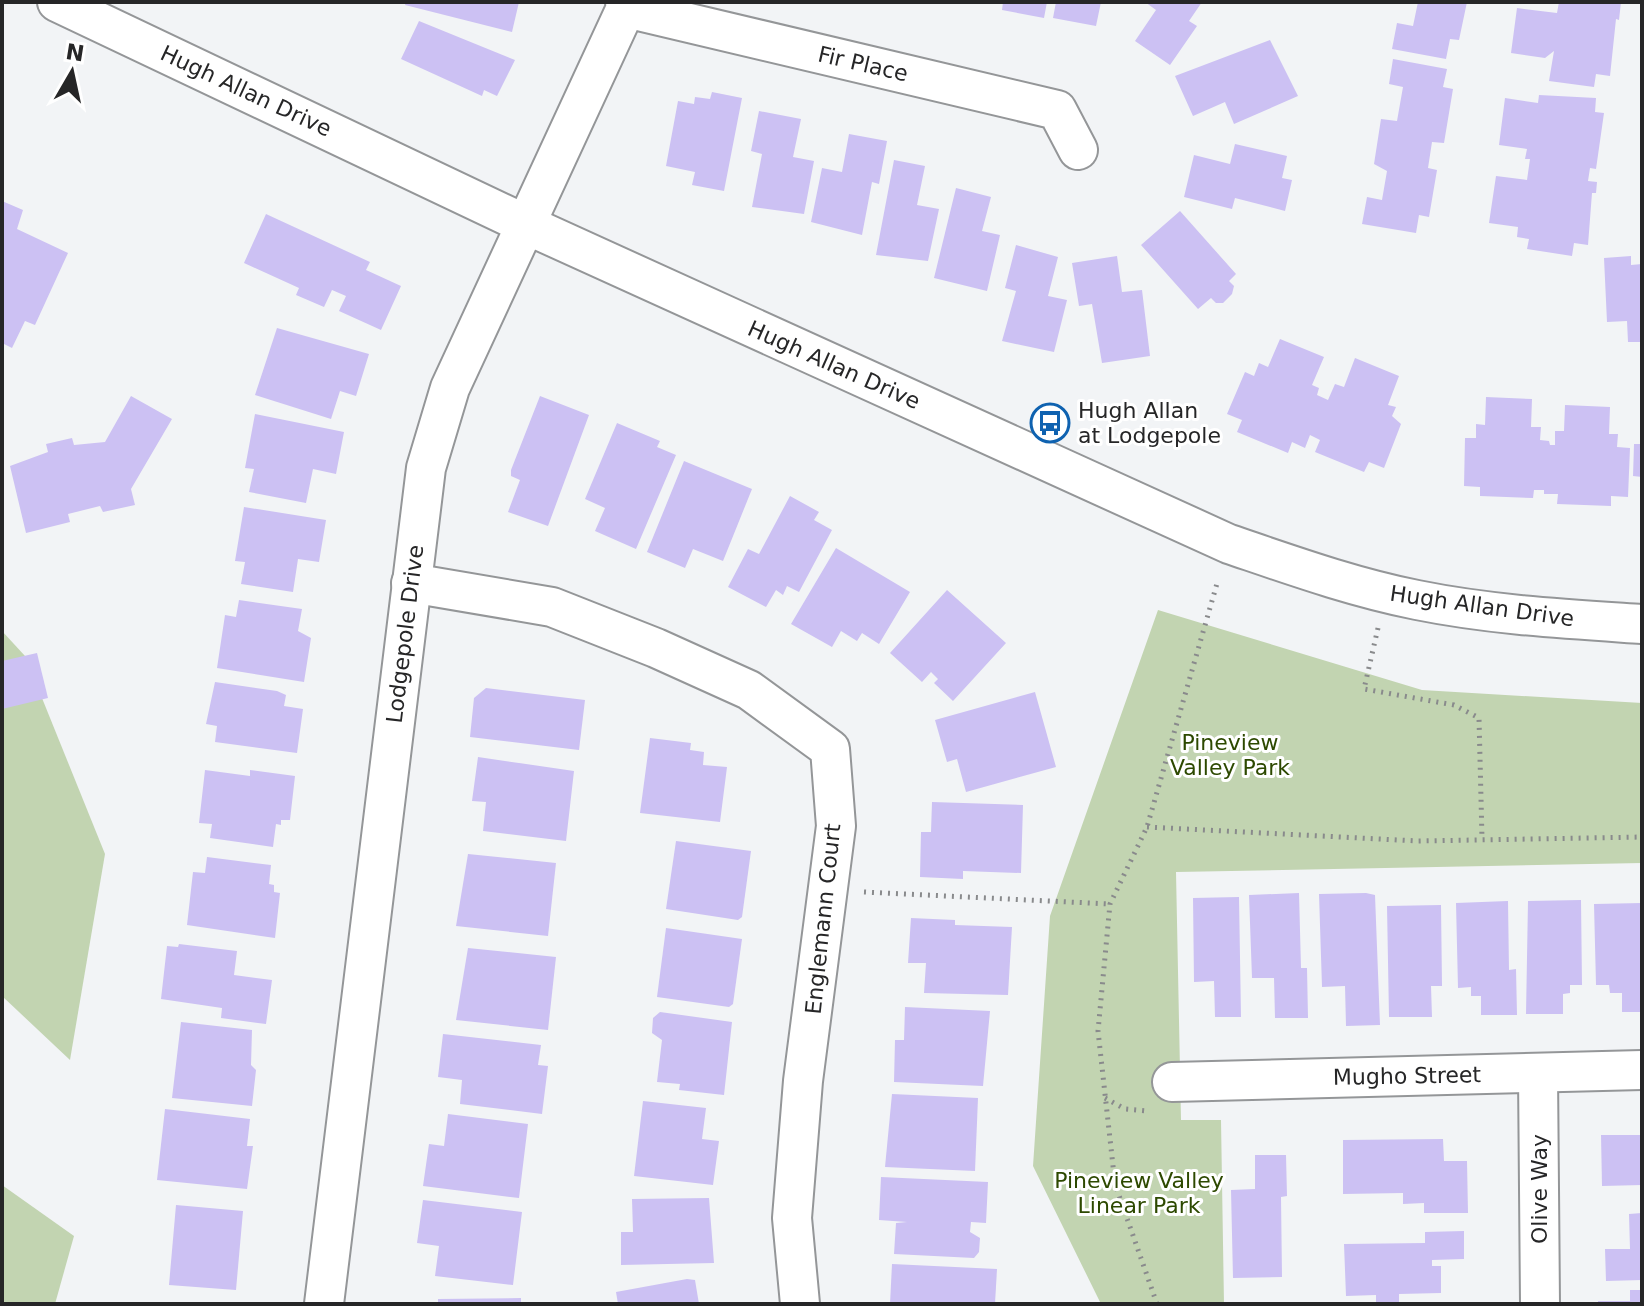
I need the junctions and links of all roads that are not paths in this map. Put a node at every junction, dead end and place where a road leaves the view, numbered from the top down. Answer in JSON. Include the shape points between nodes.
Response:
{"nodes":[{"id":1,"x":57,"y":2,"type":"edge"},
{"id":2,"x":626,"y":5,"type":"edge"},
{"id":3,"x":1078,"y":150,"type":"dead end"},
{"id":4,"x":527,"y":225,"type":"junction"},
{"id":5,"x":411,"y":583,"type":"junction"},
{"id":6,"x":1642,"y":624,"type":"edge"},
{"id":7,"x":1642,"y":1070,"type":"edge"},
{"id":8,"x":1538,"y":1073,"type":"junction"},
{"id":9,"x":1165,"y":1096,"type":"road end"},
{"id":10,"x":324,"y":1304,"type":"edge"},
{"id":11,"x":800,"y":1304,"type":"edge"},
{"id":12,"x":1540,"y":1304,"type":"edge"}],
"edges":[{"from":1,"to":4,"type":"street","name":"Hugh Allan Drive"},
{"from":2,"to":3,"type":"street","name":"Fir Place","via":[[1057,110]]},
{"from":2,"to":4,"type":"street","name":"Lodgepole Drive"},
{"from":4,"to":5,"type":"street","name":"Lodgepole Drive","via":[[450,388],[426,468]]},
{"from":4,"to":6,"type":"street","name":"Hugh Allan Drive","via":[[1229,544],[1386,593],[1531,617]]},
{"from":5,"to":10,"type":"street","name":"Lodgepole Drive"},
{"from":5,"to":11,"type":"street","name":"Englemann Court","via":[[552,607],[642,642],[749,690],[830,749],[836,826],[803,1081],[792,1218]]},
{"from":7,"to":8,"type":"street","name":"Mugho Street"},
{"from":8,"to":9,"type":"street","name":"Mugho Street"},
{"from":8,"to":12,"type":"street","name":"Olive Way"}]}
